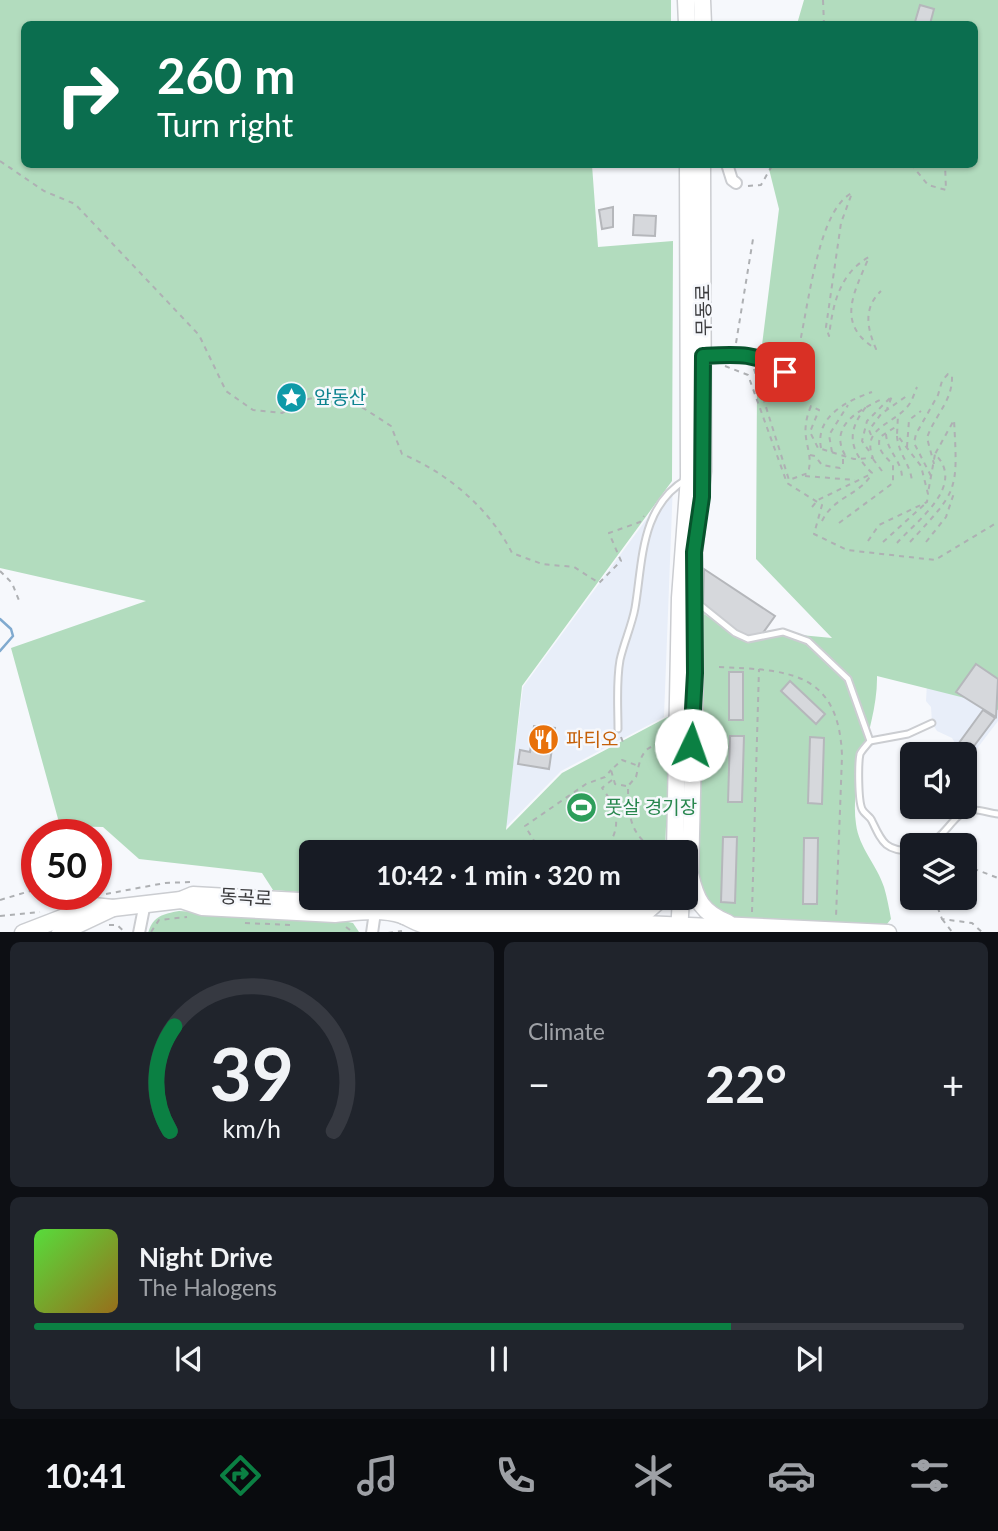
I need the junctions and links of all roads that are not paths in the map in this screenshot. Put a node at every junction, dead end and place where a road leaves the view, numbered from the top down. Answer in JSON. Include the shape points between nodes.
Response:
{"nodes":[{"id":1,"x":687,"y":0,"type":"edge"},
{"id":2,"x":702,"y":0,"type":"edge"},
{"id":3,"x":687,"y":21,"type":"edge"},
{"id":4,"x":702,"y":21,"type":"edge"},
{"id":5,"x":688,"y":168,"type":"edge"},
{"id":6,"x":702,"y":168,"type":"edge"},
{"id":7,"x":728,"y":168,"type":"edge"},
{"id":8,"x":736,"y":183,"type":"road end"},
{"id":9,"x":703,"y":356,"type":"junction"},
{"id":10,"x":785,"y":372,"type":"road end"},
{"id":11,"x":690,"y":477,"type":"junction"},
{"id":12,"x":693,"y":601,"type":"junction"},
{"id":13,"x":932,"y":723,"type":"dead end"},
{"id":14,"x":618,"y":729,"type":"road end"},
{"id":15,"x":870,"y":741,"type":"junction"},
{"id":16,"x":998,"y":814,"type":"edge"},
{"id":17,"x":946,"y":833,"type":"edge"},
{"id":18,"x":676,"y":840,"type":"edge"},
{"id":19,"x":689,"y":840,"type":"edge"},
{"id":20,"x":900,"y":851,"type":"edge"},
{"id":21,"x":145,"y":902,"type":"junction"},
{"id":22,"x":698,"y":902,"type":"edge"},
{"id":23,"x":648,"y":910,"type":"edge"},
{"id":24,"x":680,"y":910,"type":"edge"},
{"id":25,"x":375,"y":912,"type":"junction"},
{"id":26,"x":57,"y":926,"type":"edge"},
{"id":27,"x":632,"y":926,"type":"edge"},
{"id":28,"x":722,"y":928,"type":"edge"},
{"id":29,"x":679,"y":929,"type":"edge"},
{"id":30,"x":28,"y":932,"type":"edge"},
{"id":31,"x":139,"y":932,"type":"edge"},
{"id":32,"x":372,"y":932,"type":"edge"},
{"id":33,"x":877,"y":932,"type":"edge"}],
"edges":[{"from":1,"to":3,"type":"main road"},
{"from":2,"to":4,"type":"main road"},
{"from":5,"to":11,"type":"main road","name":"무동로"},
{"from":6,"to":9,"type":"main road","name":"무동로"},
{"from":7,"to":8,"type":"street"},
{"from":9,"to":10,"type":"street","via":[[749,355],[766,359]]},
{"from":9,"to":12,"type":"main road","name":"무동로","via":[[702,497]]},
{"from":11,"to":14,"type":"lane","via":[[671,490],[649,524],[635,608],[620,660]]},
{"from":11,"to":18,"type":"main road","name":"무동로","via":[[681,598]]},
{"from":12,"to":15,"type":"lane","via":[[748,639],[783,632],[808,641],[848,679]]},
{"from":12,"to":19,"type":"main road","name":"무동로"},
{"from":13,"to":15,"type":"lane","via":[[908,734]]},
{"from":15,"to":20,"type":"lane","via":[[860,753],[862,811],[884,844]]},
{"from":16,"to":17,"type":"lane","via":[[966,811]]},
{"from":21,"to":25,"type":"main road","name":"동곡로","via":[[181,900],[202,907],[335,914]]},
{"from":21,"to":26,"type":"main road","name":"동곡로"},
{"from":21,"to":31,"type":"street"},
{"from":22,"to":28,"type":"main road"},
{"from":23,"to":27,"type":"main road"},
{"from":24,"to":29,"type":"main road"},
{"from":25,"to":27,"type":"main road","name":"동곡로","via":[[404,916],[422,909]]},
{"from":25,"to":32,"type":"street"},
{"from":26,"to":30,"type":"main road","name":"동곡로"},
{"from":27,"to":29,"type":"main road","name":"동곡로"},
{"from":28,"to":29,"type":"main road","name":"동곡로"},
{"from":28,"to":33,"type":"main road"}]}
